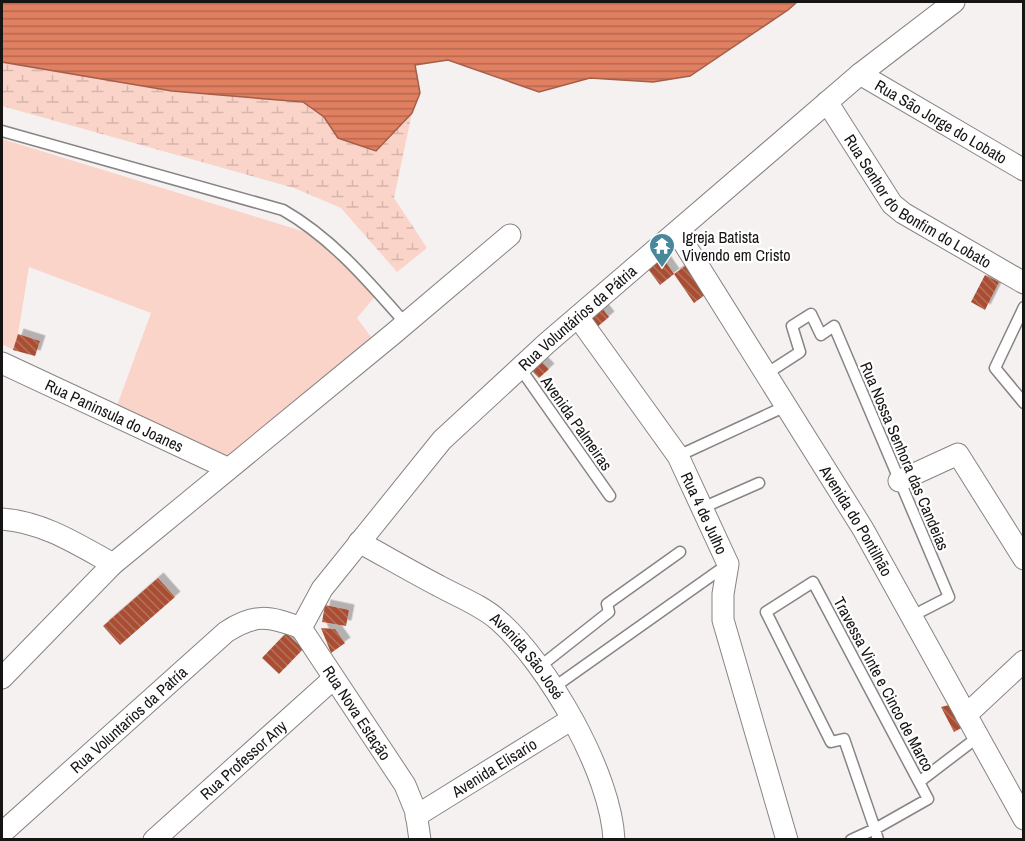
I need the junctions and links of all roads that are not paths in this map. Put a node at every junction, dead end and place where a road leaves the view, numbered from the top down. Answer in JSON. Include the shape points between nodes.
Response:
{"nodes":[{"id":1,"x":954,"y":2,"type":"edge"},
{"id":2,"x":860,"y":74,"type":"junction"},
{"id":3,"x":827,"y":102,"type":"junction"},
{"id":4,"x":2,"y":131,"type":"edge"},
{"id":5,"x":1023,"y":170,"type":"edge"},
{"id":6,"x":677,"y":232,"type":"junction"},
{"id":7,"x":510,"y":235,"type":"dead end"},
{"id":8,"x":1023,"y":283,"type":"edge"},
{"id":9,"x":1023,"y":307,"type":"edge"},
{"id":10,"x":578,"y":318,"type":"junction"},
{"id":11,"x":405,"y":324,"type":"junction"},
{"id":12,"x":2,"y":363,"type":"edge"},
{"id":13,"x":520,"y":368,"type":"junction"},
{"id":14,"x":766,"y":374,"type":"junction"},
{"id":15,"x":1023,"y":403,"type":"edge"},
{"id":16,"x":786,"y":406,"type":"junction"},
{"id":17,"x":678,"y":456,"type":"junction"},
{"id":18,"x":227,"y":468,"type":"junction"},
{"id":19,"x":899,"y":481,"type":"junction"},
{"id":20,"x":759,"y":483,"type":"dead end"},
{"id":21,"x":610,"y":496,"type":"dead end"},
{"id":22,"x":702,"y":508,"type":"junction"},
{"id":23,"x":2,"y":519,"type":"edge"},
{"id":24,"x":358,"y":542,"type":"junction"},
{"id":25,"x":680,"y":552,"type":"dead end"},
{"id":26,"x":1023,"y":559,"type":"edge"},
{"id":27,"x":113,"y":564,"type":"junction"},
{"id":28,"x":728,"y":564,"type":"junction"},
{"id":29,"x":912,"y":616,"type":"junction"},
{"id":30,"x":301,"y":628,"type":"junction"},
{"id":31,"x":1023,"y":661,"type":"edge"},
{"id":32,"x":538,"y":668,"type":"junction"},
{"id":33,"x":2,"y":678,"type":"edge"},
{"id":34,"x":333,"y":679,"type":"junction"},
{"id":35,"x":553,"y":688,"type":"junction"},
{"id":36,"x":966,"y":715,"type":"junction"},
{"id":37,"x":572,"y":719,"type":"junction"},
{"id":38,"x":978,"y":737,"type":"junction"},
{"id":39,"x":919,"y":783,"type":"junction"},
{"id":40,"x":1022,"y":811,"type":"edge"},
{"id":41,"x":2,"y":833,"type":"edge"},
{"id":42,"x":417,"y":833,"type":"edge"},
{"id":43,"x":876,"y":834,"type":"edge"},
{"id":44,"x":154,"y":840,"type":"edge"},
{"id":45,"x":614,"y":840,"type":"edge"},
{"id":46,"x":787,"y":840,"type":"edge"},
{"id":47,"x":851,"y":840,"type":"edge"}],
"edges":[{"from":1,"to":2,"type":"street","name":"Rua Voluntários da Pátria"},
{"from":2,"to":3,"type":"street","name":"Rua Voluntários da Pátria"},
{"from":2,"to":5,"type":"street","name":"Rua São Jorge do Lobato"},
{"from":3,"to":6,"type":"street","name":"Rua Voluntários da Pátria"},
{"from":3,"to":8,"type":"street","name":"Rua Senhor do Bonfim do Lobato","via":[[892,204]]},
{"from":4,"to":11,"type":"lane","via":[[284,210],[326,239]]},
{"from":6,"to":10,"type":"street","name":"Rua Voluntários da Pátria"},
{"from":6,"to":14,"type":"street","name":"Avenida do Pontilhão"},
{"from":7,"to":11,"type":"street"},
{"from":9,"to":15,"type":"lane","via":[[995,368]]},
{"from":10,"to":13,"type":"street","name":"Rua Voluntários da Pátria"},
{"from":10,"to":17,"type":"street","name":"Rua 4 de Julho"},
{"from":11,"to":18,"type":"street"},
{"from":12,"to":18,"type":"street","name":"Rua Paninsula do Joanes"},
{"from":13,"to":21,"type":"lane","name":"Avenida Palmeiras"},
{"from":13,"to":24,"type":"street","name":"Rua Voluntários da Pátria","via":[[442,440]]},
{"from":14,"to":16,"type":"street","name":"Avenida do Pontilhão"},
{"from":14,"to":19,"type":"lane","name":"Rua Nossa Senhora das Candeias","via":[[800,352],[792,326],[811,315],[821,335],[834,326]]},
{"from":16,"to":17,"type":"lane"},
{"from":16,"to":29,"type":"street","name":"Avenida do Pontilhão"},
{"from":17,"to":22,"type":"street","name":"Rua 4 de Julho"},
{"from":18,"to":27,"type":"street"},
{"from":19,"to":26,"type":"street","via":[[958,454]]},
{"from":19,"to":29,"type":"lane","name":"Rua Nossa Senhora das Candeias","via":[[949,597]]},
{"from":20,"to":22,"type":"lane"},
{"from":22,"to":28,"type":"street","name":"Rua 4 de Julho"},
{"from":23,"to":27,"type":"street","via":[[23,520],[45,528]]},
{"from":24,"to":30,"type":"street","name":"Rua Voluntários da Pátria","via":[[322,589]]},
{"from":24,"to":32,"type":"street","name":"Avenida São José","via":[[479,606],[498,620]]},
{"from":25,"to":32,"type":"lane","via":[[606,604],[609,612]]},
{"from":27,"to":33,"type":"street"},
{"from":28,"to":35,"type":"lane"},
{"from":28,"to":46,"type":"street","name":"Rua 4 de Julho","via":[[723,620]]},
{"from":29,"to":36,"type":"street","name":"Avenida do Pontilhão"},
{"from":30,"to":34,"type":"street","name":"Rua Nova Estação"},
{"from":30,"to":41,"type":"street","name":"Rua Voluntarios da Patría","via":[[280,620],[242,621]]},
{"from":31,"to":36,"type":"street"},
{"from":32,"to":35,"type":"street","name":"Avenida São José"},
{"from":34,"to":42,"type":"street","name":"Rua Nova Estação","via":[[405,785]]},
{"from":34,"to":44,"type":"street","name":"Rua Professor Any"},
{"from":35,"to":37,"type":"street","name":"Avenida São José"},
{"from":36,"to":38,"type":"street","name":"Avenida do Pontilhão"},
{"from":37,"to":42,"type":"street","name":"Avenida Elisario"},
{"from":37,"to":45,"type":"street","name":"Avenida São José","via":[[604,788]]},
{"from":38,"to":39,"type":"lane"},
{"from":38,"to":40,"type":"street","name":"Avenida do Pontilhão"},
{"from":39,"to":43,"type":"lane","name":"Travessa Vinte e Cinco de Marco","via":[[928,800]]},
{"from":39,"to":43,"type":"lane","name":"Travessa Vinte e Cinco de Marco","via":[[813,582],[766,612],[831,742],[844,739]]},
{"from":43,"to":47,"type":"lane"}]}
